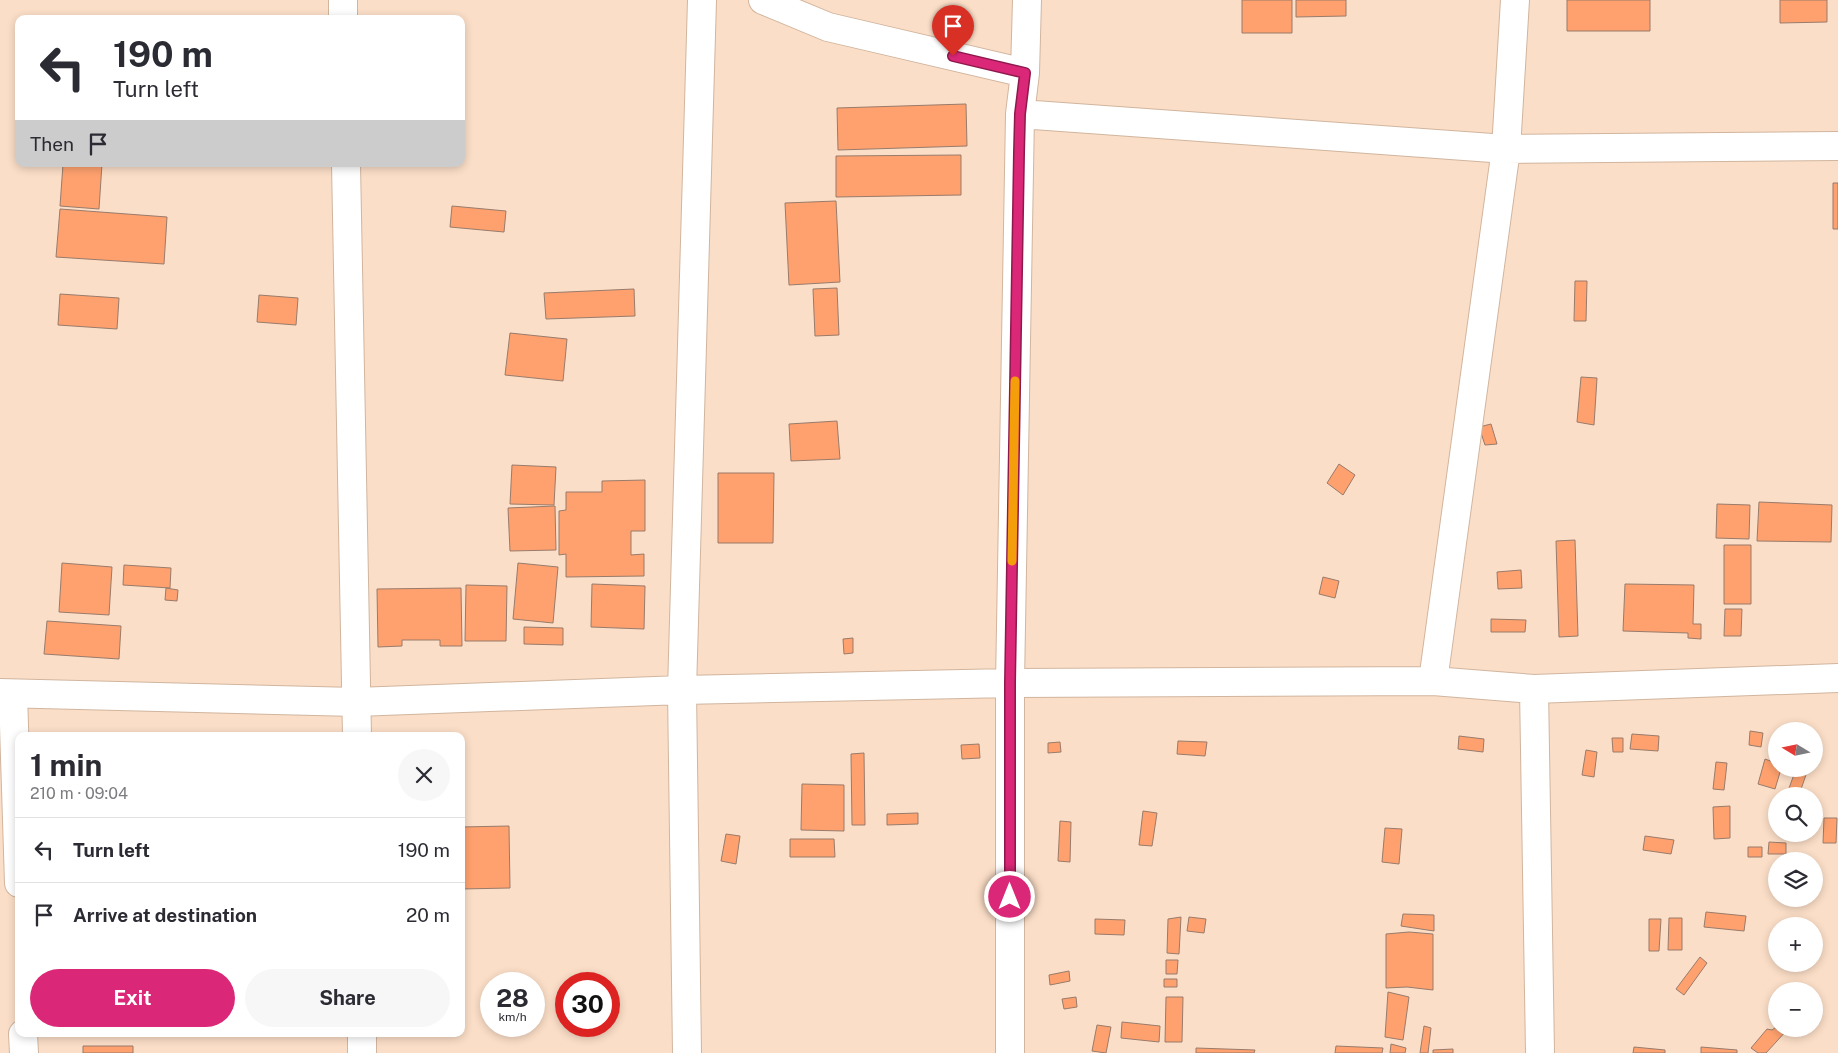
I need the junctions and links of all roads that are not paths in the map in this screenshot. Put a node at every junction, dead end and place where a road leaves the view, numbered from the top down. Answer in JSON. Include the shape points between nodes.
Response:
{"nodes":[{"id":1,"x":343,"y":0,"type":"edge"},
{"id":2,"x":702,"y":0,"type":"edge"},
{"id":3,"x":762,"y":0,"type":"edge"},
{"id":4,"x":1027,"y":0,"type":"edge"},
{"id":5,"x":1515,"y":0,"type":"edge"},
{"id":6,"x":343,"y":15,"type":"edge"},
{"id":7,"x":1025,"y":73,"type":"junction"},
{"id":8,"x":1020,"y":114,"type":"junction"},
{"id":9,"x":1838,"y":146,"type":"edge"},
{"id":10,"x":1506,"y":149,"type":"junction"},
{"id":11,"x":346,"y":167,"type":"edge"},
{"id":12,"x":1838,"y":678,"type":"edge"},
{"id":13,"x":1433,"y":681,"type":"junction"},
{"id":14,"x":1010,"y":683,"type":"junction"},
{"id":15,"x":1534,"y":688,"type":"junction"},
{"id":16,"x":682,"y":690,"type":"junction"},
{"id":17,"x":6,"y":694,"type":"edge"},
{"id":18,"x":356,"y":702,"type":"junction"},
{"id":19,"x":357,"y":732,"type":"edge"},
{"id":20,"x":15,"y":825,"type":"edge"},
{"id":21,"x":24,"y":1037,"type":"edge"},
{"id":22,"x":362,"y":1037,"type":"edge"},
{"id":23,"x":24,"y":1053,"type":"edge"},
{"id":24,"x":362,"y":1053,"type":"edge"},
{"id":25,"x":687,"y":1053,"type":"edge"},
{"id":26,"x":1010,"y":1053,"type":"edge"},
{"id":27,"x":1540,"y":1053,"type":"edge"}],
"edges":[{"from":1,"to":6,"type":"street"},
{"from":2,"to":16,"type":"street"},
{"from":3,"to":7,"type":"street","via":[[828,27]]},
{"from":4,"to":7,"type":"street"},
{"from":5,"to":10,"type":"street"},
{"from":7,"to":8,"type":"street"},
{"from":8,"to":10,"type":"street"},
{"from":8,"to":14,"type":"street"},
{"from":9,"to":10,"type":"street"},
{"from":10,"to":13,"type":"street"},
{"from":11,"to":18,"type":"street"},
{"from":12,"to":15,"type":"street"},
{"from":13,"to":14,"type":"street"},
{"from":13,"to":15,"type":"street"},
{"from":14,"to":16,"type":"street"},
{"from":14,"to":26,"type":"street"},
{"from":15,"to":27,"type":"street"},
{"from":16,"to":18,"type":"street"},
{"from":16,"to":25,"type":"street"},
{"from":17,"to":18,"type":"street"},
{"from":17,"to":20,"type":"street"},
{"from":18,"to":19,"type":"street"},
{"from":21,"to":23,"type":"street"},
{"from":22,"to":24,"type":"street"}]}
